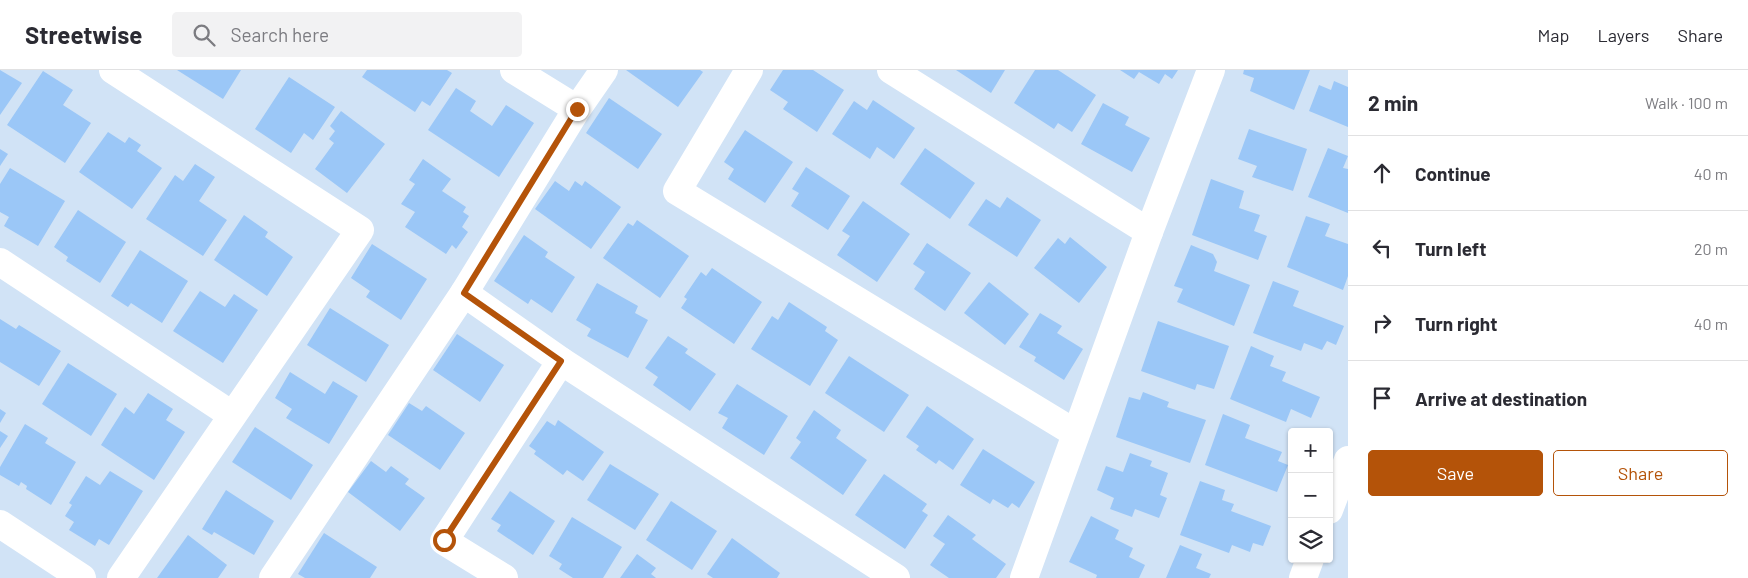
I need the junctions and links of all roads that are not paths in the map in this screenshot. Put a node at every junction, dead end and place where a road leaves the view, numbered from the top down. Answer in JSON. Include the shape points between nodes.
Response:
{"nodes":[{"id":1,"x":113,"y":70,"type":"edge"},
{"id":2,"x":514,"y":70,"type":"edge"},
{"id":3,"x":604,"y":70,"type":"edge"},
{"id":4,"x":749,"y":70,"type":"edge"},
{"id":5,"x":891,"y":70,"type":"edge"},
{"id":6,"x":1211,"y":70,"type":"edge"},
{"id":7,"x":577,"y":109,"type":"junction"},
{"id":8,"x":1149,"y":232,"type":"junction"},
{"id":9,"x":0,"y":262,"type":"edge"},
{"id":10,"x":464,"y":293,"type":"junction"},
{"id":11,"x":561,"y":361,"type":"junction"},
{"id":12,"x":232,"y":415,"type":"junction"},
{"id":13,"x":1075,"y":433,"type":"junction"},
{"id":14,"x":1348,"y":460,"type":"edge"},
{"id":15,"x":1333,"y":499,"type":"edge"},
{"id":16,"x":0,"y":524,"type":"edge"},
{"id":17,"x":1309,"y":563,"type":"edge"},
{"id":18,"x":82,"y":578,"type":"edge"},
{"id":19,"x":121,"y":578,"type":"edge"},
{"id":20,"x":273,"y":578,"type":"edge"},
{"id":21,"x":504,"y":578,"type":"edge"},
{"id":22,"x":896,"y":578,"type":"edge"},
{"id":23,"x":1024,"y":578,"type":"edge"},
{"id":24,"x":1303,"y":578,"type":"edge"}],
"edges":[{"from":1,"to":12,"type":"street","via":[[360,230]]},
{"from":2,"to":7,"type":"street"},
{"from":3,"to":7,"type":"street"},
{"from":4,"to":13,"type":"street","via":[[677,191]]},
{"from":5,"to":8,"type":"street"},
{"from":6,"to":8,"type":"street"},
{"from":7,"to":10,"type":"street"},
{"from":8,"to":13,"type":"street"},
{"from":9,"to":12,"type":"street"},
{"from":10,"to":11,"type":"street"},
{"from":10,"to":20,"type":"street"},
{"from":11,"to":21,"type":"street","via":[[444,540]]},
{"from":11,"to":22,"type":"street"},
{"from":12,"to":19,"type":"street"},
{"from":13,"to":23,"type":"street"},
{"from":14,"to":15,"type":"street"},
{"from":16,"to":18,"type":"street"},
{"from":17,"to":24,"type":"street"}]}
